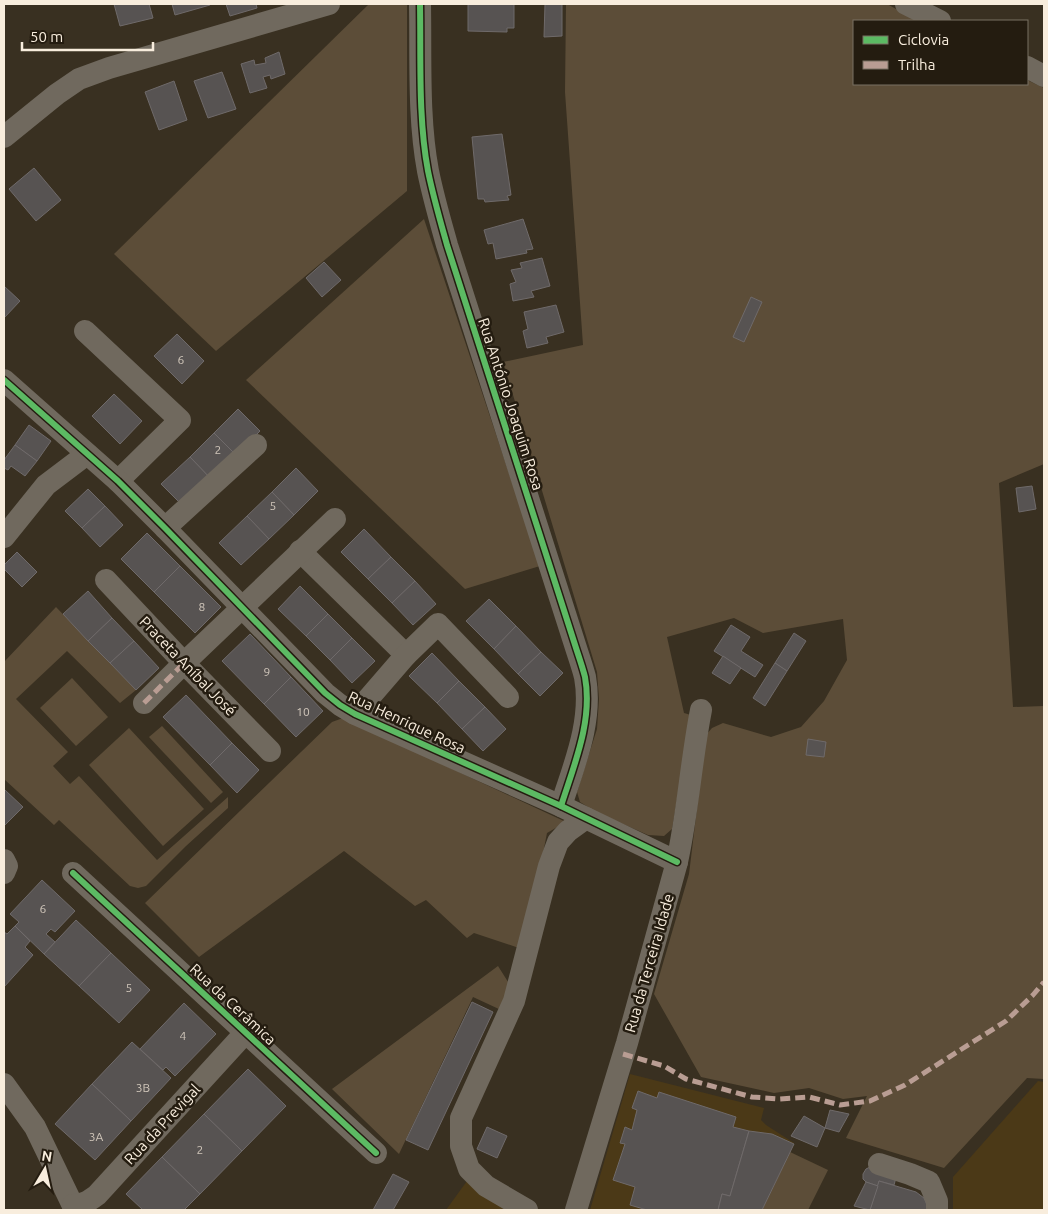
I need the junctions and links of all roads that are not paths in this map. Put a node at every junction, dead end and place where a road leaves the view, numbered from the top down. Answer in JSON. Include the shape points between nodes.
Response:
{"nodes":[{"id":1,"x":329,"y":4,"type":"edge"},
{"id":2,"x":420,"y":4,"type":"edge"},
{"id":3,"x":906,"y":4,"type":"edge"},
{"id":4,"x":938,"y":20,"type":"edge"},
{"id":5,"x":1028,"y":67,"type":"edge"},
{"id":6,"x":1044,"y":76,"type":"edge"},
{"id":7,"x":4,"y":137,"type":"edge"},
{"id":8,"x":85,"y":331,"type":"dead end"},
{"id":9,"x":4,"y":380,"type":"edge"},
{"id":10,"x":256,"y":446,"type":"dead end"},
{"id":11,"x":88,"y":454,"type":"junction"},
{"id":12,"x":118,"y":481,"type":"junction"},
{"id":13,"x":335,"y":520,"type":"dead end"},
{"id":14,"x":166,"y":528,"type":"junction"},
{"id":15,"x":4,"y":537,"type":"edge"},
{"id":16,"x":300,"y":552,"type":"junction"},
{"id":17,"x":106,"y":580,"type":"dead end"},
{"id":18,"x":243,"y":608,"type":"junction"},
{"id":19,"x":406,"y":655,"type":"junction"},
{"id":20,"x":184,"y":663,"type":"junction"},
{"id":21,"x":508,"y":697,"type":"dead end"},
{"id":22,"x":144,"y":703,"type":"dead end"},
{"id":23,"x":701,"y":710,"type":"dead end"},
{"id":24,"x":355,"y":714,"type":"junction"},
{"id":25,"x":270,"y":751,"type":"dead end"},
{"id":26,"x":560,"y":806,"type":"junction"},
{"id":27,"x":586,"y":818,"type":"junction"},
{"id":28,"x":4,"y":860,"type":"edge"},
{"id":29,"x":677,"y":862,"type":"junction"},
{"id":30,"x":4,"y":872,"type":"edge"},
{"id":31,"x":73,"y":873,"type":"dead end"},
{"id":32,"x":246,"y":1032,"type":"junction"},
{"id":33,"x":4,"y":1084,"type":"edge"},
{"id":34,"x":376,"y":1154,"type":"dead end"},
{"id":35,"x":879,"y":1164,"type":"dead end"},
{"id":36,"x":74,"y":1208,"type":"edge"},
{"id":37,"x":527,"y":1210,"type":"edge"},
{"id":38,"x":576,"y":1210,"type":"edge"},
{"id":39,"x":937,"y":1210,"type":"edge"}],
"edges":[{"from":1,"to":7,"type":"street","via":[[79,79]]},
{"from":2,"to":26,"type":"street","name":"Rua António Joaquim Rosa","via":[[424,136],[436,205],[585,678],[584,726]]},
{"from":3,"to":4,"type":"street"},
{"from":5,"to":6,"type":"street"},
{"from":8,"to":12,"type":"street","via":[[180,420]]},
{"from":9,"to":11,"type":"street","name":"Rua Henrique Rosa"},
{"from":10,"to":14,"type":"street"},
{"from":11,"to":12,"type":"street","name":"Rua Henrique Rosa"},
{"from":11,"to":15,"type":"street","via":[[46,485]]},
{"from":12,"to":14,"type":"street","name":"Rua Henrique Rosa"},
{"from":13,"to":16,"type":"street"},
{"from":14,"to":18,"type":"street","name":"Rua Henrique Rosa"},
{"from":16,"to":18,"type":"street"},
{"from":16,"to":19,"type":"street"},
{"from":17,"to":20,"type":"street","name":"Praceta Aníbal José"},
{"from":18,"to":20,"type":"street"},
{"from":18,"to":24,"type":"street","name":"Rua Henrique Rosa","via":[[325,693]]},
{"from":19,"to":21,"type":"street","via":[[438,624]]},
{"from":19,"to":24,"type":"street"},
{"from":20,"to":22,"type":"street"},
{"from":20,"to":25,"type":"street","name":"Praceta Aníbal José"},
{"from":23,"to":29,"type":"street","name":"Rua da Terceira Idade"},
{"from":24,"to":26,"type":"street","name":"Rua Henrique Rosa"},
{"from":26,"to":27,"type":"street","name":"Rua Henrique Rosa"},
{"from":27,"to":29,"type":"street","name":"Rua Henrique Rosa"},
{"from":27,"to":37,"type":"street","via":[[558,842],[514,1002],[461,1118],[461,1146],[470,1169],[486,1186]]},
{"from":28,"to":30,"type":"street","via":[[7,866]]},
{"from":29,"to":38,"type":"street","name":"Rua da Terceira Idade"},
{"from":31,"to":32,"type":"street","name":"Rua da Cerâmica"},
{"from":32,"to":34,"type":"street","name":"Rua da Cerâmica"},
{"from":32,"to":36,"type":"street","name":"Rua da Previgal","via":[[97,1195]]},
{"from":33,"to":36,"type":"street","via":[[34,1127]]},
{"from":35,"to":39,"type":"street","via":[[929,1182]]}]}
